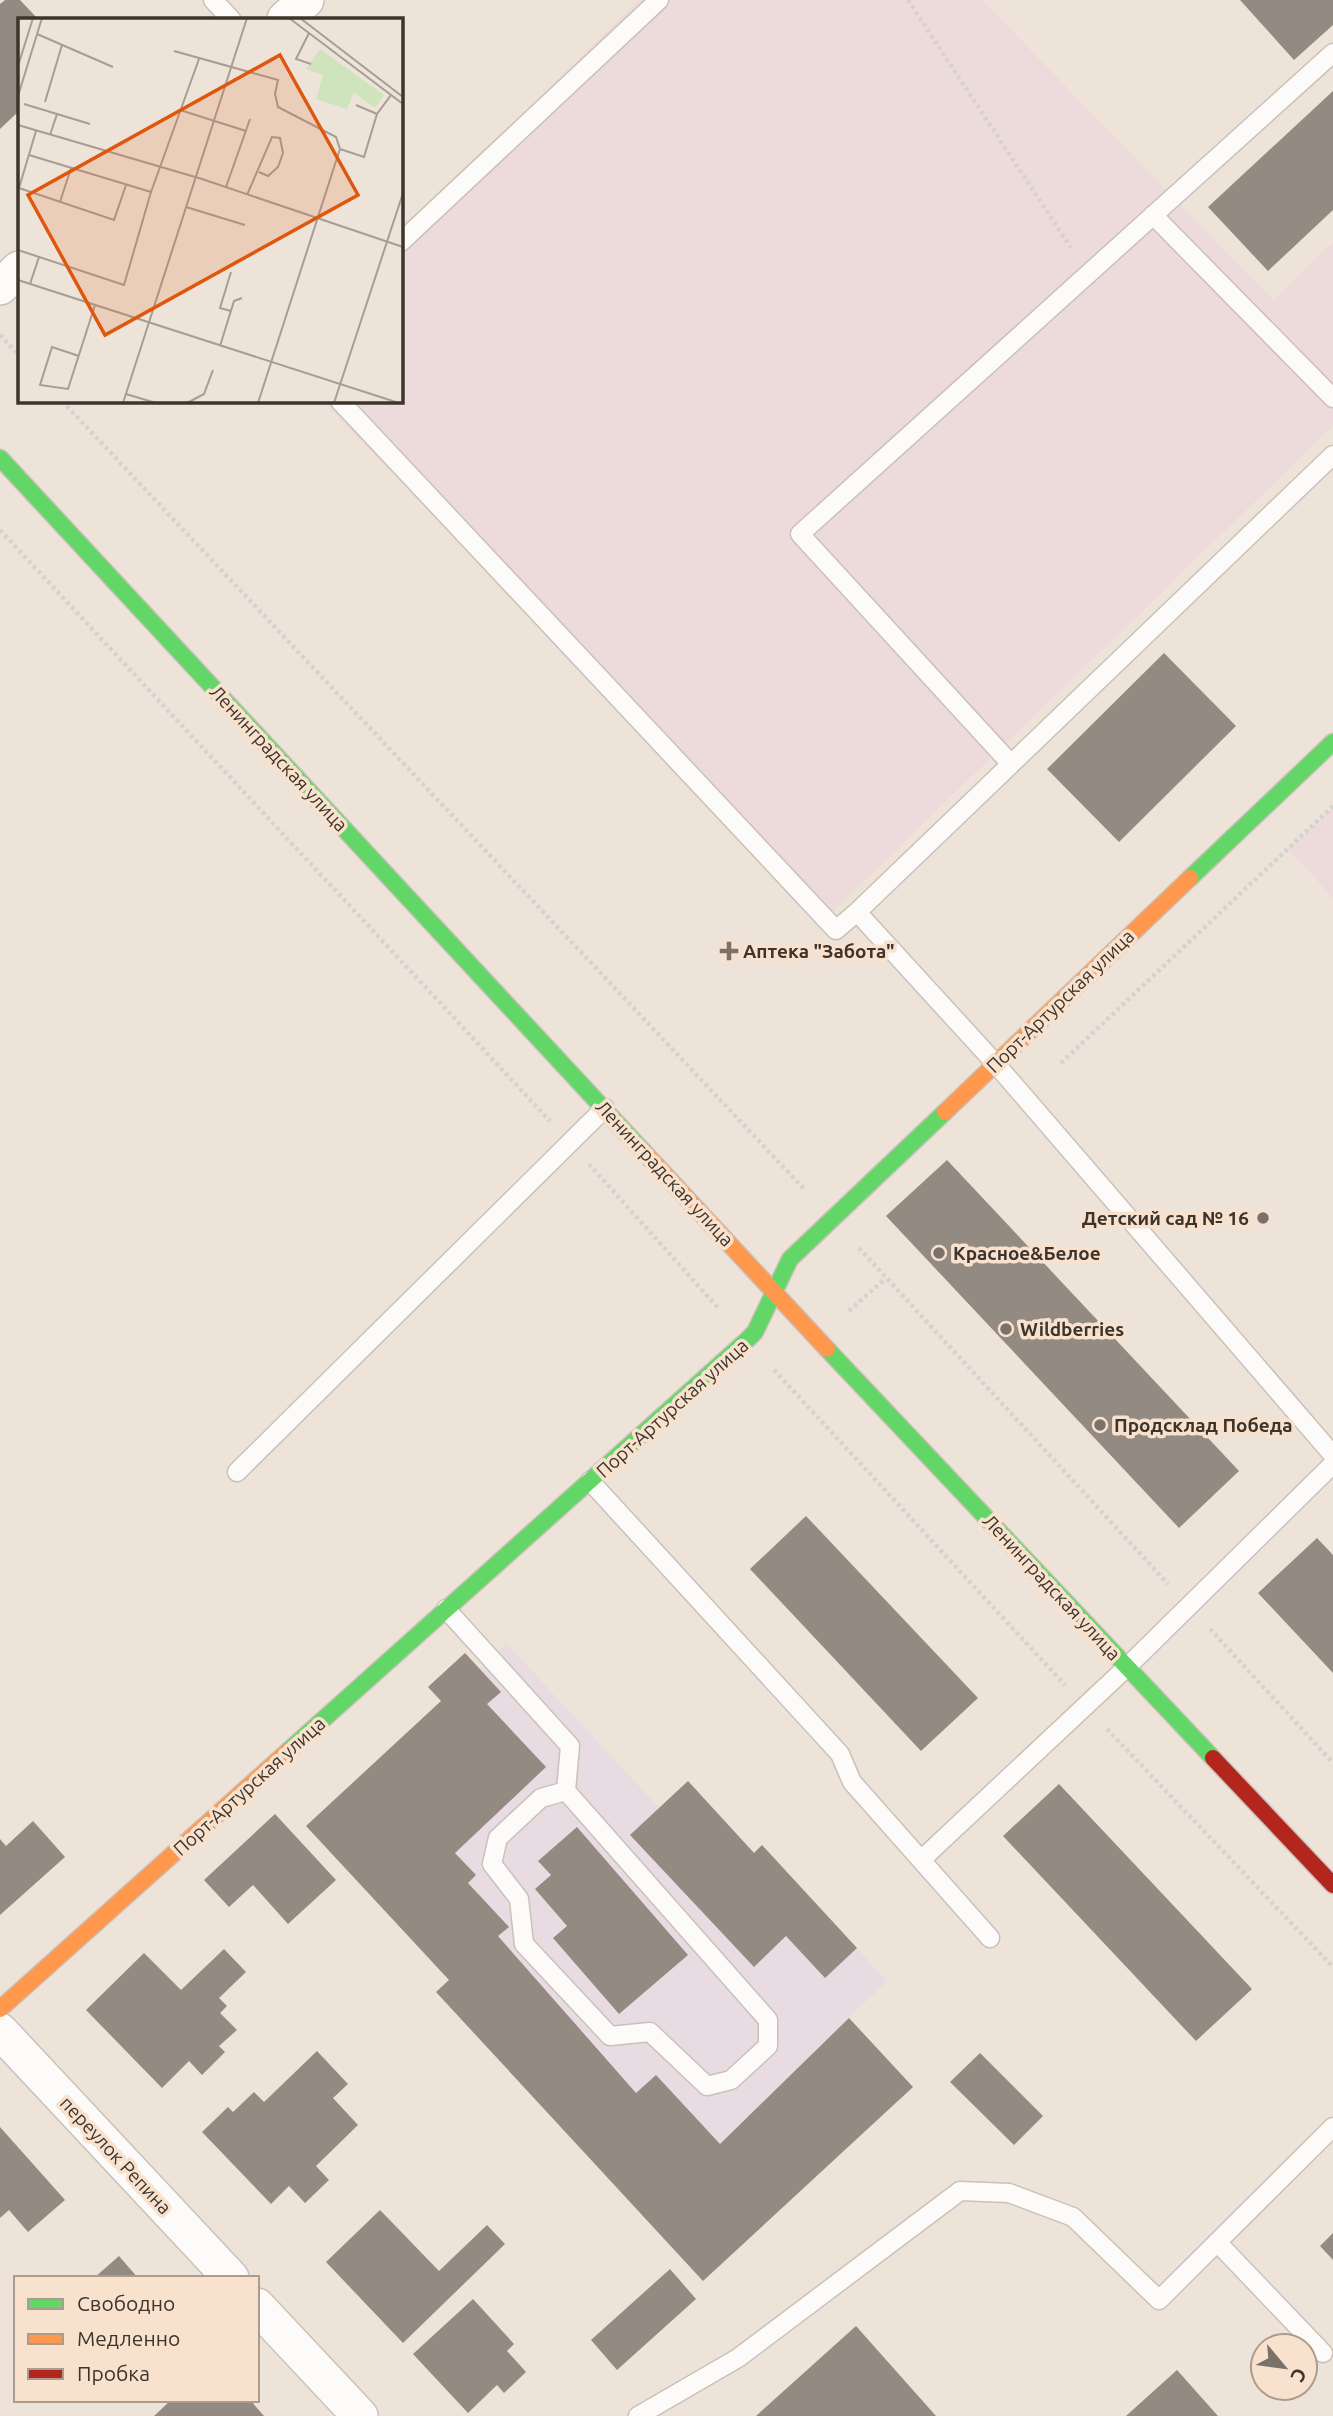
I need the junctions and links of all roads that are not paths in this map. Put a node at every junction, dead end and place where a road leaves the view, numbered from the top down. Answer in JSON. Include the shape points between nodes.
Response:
{"nodes":[{"id":1,"x":213,"y":0,"type":"edge"},
{"id":2,"x":306,"y":0,"type":"edge"},
{"id":3,"x":659,"y":0,"type":"edge"},
{"id":4,"x":230,"y":18,"type":"edge"},
{"id":5,"x":286,"y":18,"type":"edge"},
{"id":6,"x":1333,"y":52,"type":"edge"},
{"id":7,"x":1153,"y":215,"type":"junction"},
{"id":8,"x":402,"y":241,"type":"edge"},
{"id":9,"x":18,"y":270,"type":"edge"},
{"id":10,"x":0,"y":287,"type":"edge"},
{"id":11,"x":1333,"y":398,"type":"edge"},
{"id":12,"x":341,"y":402,"type":"edge"},
{"id":13,"x":1333,"y":455,"type":"edge"},
{"id":14,"x":0,"y":458,"type":"edge"},
{"id":15,"x":1333,"y":742,"type":"edge"},
{"id":16,"x":1011,"y":764,"type":"junction"},
{"id":17,"x":857,"y":912,"type":"junction"},
{"id":18,"x":995,"y":1062,"type":"junction"},
{"id":19,"x":605,"y":1108,"type":"junction"},
{"id":20,"x":775,"y":1293,"type":"junction"},
{"id":21,"x":1333,"y":1455,"type":"edge"},
{"id":22,"x":1333,"y":1464,"type":"edge"},
{"id":23,"x":237,"y":1472,"type":"dead end"},
{"id":24,"x":590,"y":1481,"type":"junction"},
{"id":25,"x":446,"y":1609,"type":"junction"},
{"id":26,"x":1127,"y":1667,"type":"junction"},
{"id":27,"x":565,"y":1791,"type":"junction"},
{"id":28,"x":921,"y":1860,"type":"junction"},
{"id":29,"x":1333,"y":1885,"type":"edge"},
{"id":30,"x":990,"y":1938,"type":"dead end"},
{"id":31,"x":0,"y":2009,"type":"edge"},
{"id":32,"x":0,"y":2031,"type":"edge"},
{"id":33,"x":1333,"y":2127,"type":"edge"},
{"id":34,"x":1217,"y":2242,"type":"junction"},
{"id":35,"x":229,"y":2276,"type":"edge"},
{"id":36,"x":259,"y":2308,"type":"edge"},
{"id":37,"x":1324,"y":2353,"type":"dead end"},
{"id":38,"x":360,"y":2416,"type":"edge"},
{"id":39,"x":639,"y":2416,"type":"edge"}],
"edges":[{"from":1,"to":4,"type":"lane"},
{"from":2,"to":5,"type":"street"},
{"from":3,"to":8,"type":"lane"},
{"from":6,"to":7,"type":"lane"},
{"from":7,"to":11,"type":"lane"},
{"from":7,"to":16,"type":"lane","via":[[800,534]]},
{"from":9,"to":10,"type":"street"},
{"from":12,"to":17,"type":"lane","via":[[836,930]]},
{"from":13,"to":16,"type":"lane"},
{"from":14,"to":19,"type":"main road","name":"Ленинградская улица"},
{"from":15,"to":18,"type":"main road","name":"Порт-Артурская улица"},
{"from":16,"to":17,"type":"lane"},
{"from":17,"to":18,"type":"lane"},
{"from":18,"to":20,"type":"main road","name":"Порт-Артурская улица","via":[[790,1259]]},
{"from":18,"to":21,"type":"lane"},
{"from":19,"to":20,"type":"main road","name":"Ленинградская улица"},
{"from":19,"to":23,"type":"lane"},
{"from":20,"to":24,"type":"main road","name":"Порт-Артурская улица","via":[[755,1332]]},
{"from":20,"to":26,"type":"main road","name":"Ленинградская улица"},
{"from":22,"to":26,"type":"lane"},
{"from":24,"to":25,"type":"main road","name":"Порт-Артурская улица"},
{"from":24,"to":28,"type":"lane","via":[[840,1754],[852,1782]]},
{"from":25,"to":27,"type":"lane","via":[[570,1746]]},
{"from":25,"to":31,"type":"main road","name":"Порт-Артурская улица"},
{"from":26,"to":28,"type":"lane"},
{"from":26,"to":29,"type":"main road","name":"Ленинградская улица"},
{"from":27,"to":27,"type":"lane","via":[[768,2020],[768,2046],[731,2080],[707,2086],[650,2032],[610,2036],[524,1944],[519,1899],[492,1864],[498,1838],[541,1798]]},
{"from":28,"to":30,"type":"lane"},
{"from":32,"to":35,"type":"street","name":"переулок Репина"},
{"from":33,"to":34,"type":"lane"},
{"from":34,"to":37,"type":"lane"},
{"from":34,"to":39,"type":"lane","via":[[1159,2300],[1073,2217],[1009,2193],[960,2191],[738,2358]]},
{"from":36,"to":38,"type":"street"}]}
